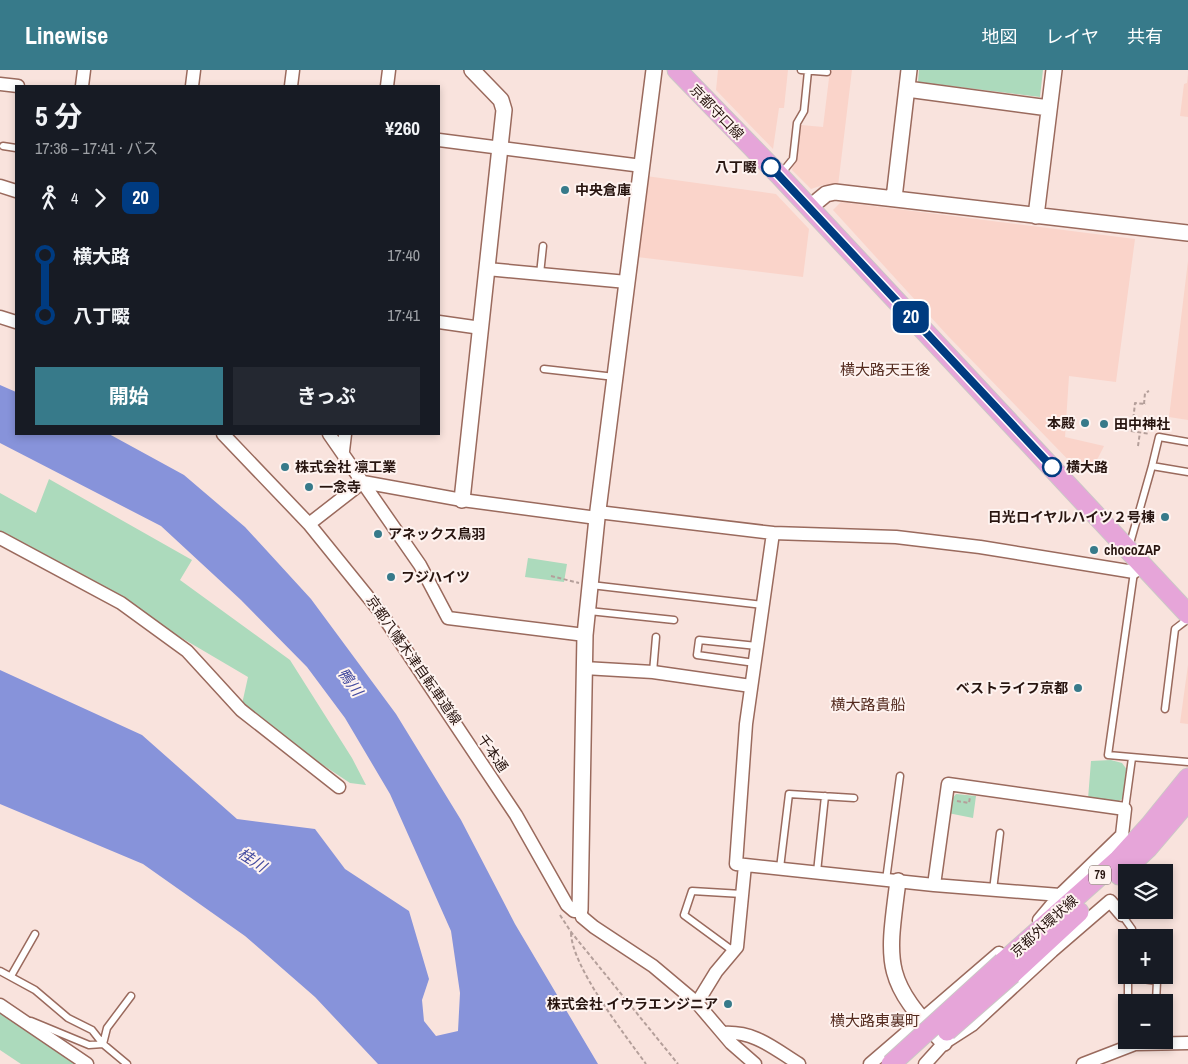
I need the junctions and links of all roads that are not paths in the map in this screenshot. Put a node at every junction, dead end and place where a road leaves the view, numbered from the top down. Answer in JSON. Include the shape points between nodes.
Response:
{"nodes":[{"id":1,"x":84,"y":70,"type":"edge"},
{"id":2,"x":194,"y":70,"type":"edge"},
{"id":3,"x":293,"y":70,"type":"edge"},
{"id":4,"x":389,"y":70,"type":"edge"},
{"id":5,"x":472,"y":70,"type":"edge"},
{"id":6,"x":654,"y":70,"type":"edge"},
{"id":7,"x":676,"y":70,"type":"edge"},
{"id":8,"x":801,"y":70,"type":"edge"},
{"id":9,"x":909,"y":70,"type":"edge"},
{"id":10,"x":1054,"y":70,"type":"edge"},
{"id":11,"x":808,"y":71,"type":"edge"},
{"id":12,"x":827,"y":72,"type":"dead end"},
{"id":13,"x":0,"y":84,"type":"edge"},
{"id":14,"x":82,"y":85,"type":"edge"},
{"id":15,"x":192,"y":85,"type":"edge"},
{"id":16,"x":291,"y":85,"type":"edge"},
{"id":17,"x":387,"y":85,"type":"edge"},
{"id":18,"x":15,"y":86,"type":"edge"},
{"id":19,"x":907,"y":89,"type":"junction"},
{"id":20,"x":1049,"y":108,"type":"junction"},
{"id":21,"x":440,"y":140,"type":"edge"},
{"id":22,"x":3,"y":146,"type":"dead end"},
{"id":23,"x":500,"y":147,"type":"junction"},
{"id":24,"x":15,"y":148,"type":"edge"},
{"id":25,"x":642,"y":166,"type":"junction"},
{"id":26,"x":780,"y":176,"type":"junction"},
{"id":27,"x":0,"y":186,"type":"edge"},
{"id":28,"x":15,"y":191,"type":"edge"},
{"id":29,"x":894,"y":198,"type":"junction"},
{"id":30,"x":808,"y":208,"type":"junction"},
{"id":31,"x":1036,"y":216,"type":"junction"},
{"id":32,"x":1188,"y":233,"type":"edge"},
{"id":33,"x":542,"y":246,"type":"dead end"},
{"id":34,"x":487,"y":269,"type":"junction"},
{"id":35,"x":540,"y":274,"type":"junction"},
{"id":36,"x":627,"y":282,"type":"junction"},
{"id":37,"x":0,"y":316,"type":"edge"},
{"id":38,"x":15,"y":322,"type":"edge"},
{"id":39,"x":440,"y":322,"type":"edge"},
{"id":40,"x":481,"y":328,"type":"junction"},
{"id":41,"x":544,"y":369,"type":"dead end"},
{"id":42,"x":615,"y":377,"type":"junction"},
{"id":43,"x":224,"y":435,"type":"edge"},
{"id":44,"x":330,"y":435,"type":"edge"},
{"id":45,"x":345,"y":435,"type":"edge"},
{"id":46,"x":1188,"y":442,"type":"edge"},
{"id":47,"x":343,"y":451,"type":"junction"},
{"id":48,"x":1152,"y":466,"type":"junction"},
{"id":49,"x":1188,"y":472,"type":"edge"},
{"id":50,"x":363,"y":482,"type":"junction"},
{"id":51,"x":462,"y":500,"type":"junction"},
{"id":52,"x":598,"y":515,"type":"junction"},
{"id":53,"x":309,"y":524,"type":"junction"},
{"id":54,"x":773,"y":533,"type":"junction"},
{"id":55,"x":0,"y":538,"type":"edge"},
{"id":56,"x":1128,"y":548,"type":"junction"},
{"id":57,"x":1138,"y":568,"type":"junction"},
{"id":58,"x":590,"y":585,"type":"junction"},
{"id":59,"x":763,"y":604,"type":"junction"},
{"id":60,"x":587,"y":610,"type":"junction"},
{"id":61,"x":1188,"y":614,"type":"edge"},
{"id":62,"x":1188,"y":618,"type":"edge"},
{"id":63,"x":674,"y":620,"type":"dead end"},
{"id":64,"x":585,"y":635,"type":"junction"},
{"id":65,"x":656,"y":637,"type":"dead end"},
{"id":66,"x":757,"y":646,"type":"junction"},
{"id":67,"x":755,"y":662,"type":"junction"},
{"id":68,"x":584,"y":668,"type":"junction"},
{"id":69,"x":653,"y":672,"type":"junction"},
{"id":70,"x":752,"y":686,"type":"junction"},
{"id":71,"x":1165,"y":709,"type":"dead end"},
{"id":72,"x":1132,"y":758,"type":"junction"},
{"id":73,"x":1188,"y":762,"type":"edge"},
{"id":74,"x":900,"y":776,"type":"dead end"},
{"id":75,"x":1188,"y":778,"type":"edge"},
{"id":76,"x":339,"y":787,"type":"dead end"},
{"id":77,"x":825,"y":796,"type":"junction"},
{"id":78,"x":854,"y":798,"type":"dead end"},
{"id":79,"x":1188,"y":801,"type":"edge"},
{"id":80,"x":1125,"y":809,"type":"junction"},
{"id":81,"x":1000,"y":833,"type":"dead end"},
{"id":82,"x":745,"y":864,"type":"junction"},
{"id":83,"x":780,"y":868,"type":"junction"},
{"id":84,"x":817,"y":872,"type":"junction"},
{"id":85,"x":892,"y":880,"type":"junction"},
{"id":86,"x":934,"y":885,"type":"junction"},
{"id":87,"x":993,"y":890,"type":"junction"},
{"id":88,"x":742,"y":894,"type":"junction"},
{"id":89,"x":1060,"y":896,"type":"junction"},
{"id":90,"x":580,"y":910,"type":"junction"},
{"id":91,"x":1118,"y":910,"type":"edge"},
{"id":92,"x":35,"y":934,"type":"dead end"},
{"id":93,"x":733,"y":951,"type":"junction"},
{"id":94,"x":1007,"y":968,"type":"junction"},
{"id":95,"x":0,"y":971,"type":"edge"},
{"id":96,"x":11,"y":976,"type":"junction"},
{"id":97,"x":131,"y":996,"type":"dead end"},
{"id":98,"x":697,"y":1003,"type":"junction"},
{"id":99,"x":0,"y":1005,"type":"edge"},
{"id":100,"x":23,"y":1019,"type":"junction"},
{"id":101,"x":921,"y":1020,"type":"junction"},
{"id":102,"x":723,"y":1033,"type":"junction"},
{"id":103,"x":1173,"y":1042,"type":"edge"},
{"id":104,"x":1188,"y":1043,"type":"edge"},
{"id":105,"x":103,"y":1044,"type":"junction"},
{"id":106,"x":944,"y":1044,"type":"junction"},
{"id":107,"x":1118,"y":1049,"type":"edge"},
{"id":108,"x":87,"y":1064,"type":"edge"},
{"id":109,"x":127,"y":1064,"type":"edge"},
{"id":110,"x":755,"y":1064,"type":"edge"},
{"id":111,"x":799,"y":1064,"type":"edge"},
{"id":112,"x":870,"y":1064,"type":"edge"},
{"id":113,"x":891,"y":1064,"type":"edge"},
{"id":114,"x":909,"y":1064,"type":"edge"},
{"id":115,"x":925,"y":1064,"type":"edge"},
{"id":116,"x":1083,"y":1064,"type":"edge"}],
"edges":[{"from":1,"to":14,"type":"street"},
{"from":2,"to":15,"type":"street"},
{"from":3,"to":16,"type":"street"},
{"from":4,"to":17,"type":"street"},
{"from":5,"to":23,"type":"street","via":[[501,100],[504,110]]},
{"from":6,"to":25,"type":"street"},
{"from":7,"to":26,"type":"main road","name":"京都守口線"},
{"from":8,"to":11,"type":"lane"},
{"from":9,"to":19,"type":"street"},
{"from":10,"to":20,"type":"street"},
{"from":11,"to":12,"type":"lane"},
{"from":11,"to":26,"type":"lane","via":[[804,111],[796,123],[793,158]]},
{"from":13,"to":18,"type":"street"},
{"from":19,"to":20,"type":"street"},
{"from":19,"to":29,"type":"street"},
{"from":20,"to":31,"type":"street"},
{"from":21,"to":23,"type":"street"},
{"from":22,"to":24,"type":"lane"},
{"from":23,"to":25,"type":"street"},
{"from":23,"to":34,"type":"street"},
{"from":25,"to":36,"type":"street"},
{"from":26,"to":30,"type":"main road","name":"京都守口線"},
{"from":27,"to":28,"type":"street"},
{"from":29,"to":30,"type":"street","via":[[835,192],[826,194]]},
{"from":29,"to":31,"type":"street"},
{"from":30,"to":56,"type":"main road","name":"京都守口線"},
{"from":31,"to":32,"type":"street"},
{"from":33,"to":35,"type":"lane"},
{"from":34,"to":35,"type":"street"},
{"from":34,"to":40,"type":"street"},
{"from":35,"to":36,"type":"street"},
{"from":36,"to":42,"type":"street"},
{"from":37,"to":38,"type":"street"},
{"from":39,"to":40,"type":"street"},
{"from":40,"to":51,"type":"street"},
{"from":41,"to":42,"type":"lane"},
{"from":42,"to":52,"type":"street"},
{"from":43,"to":53,"type":"street","name":"千本通"},
{"from":44,"to":47,"type":"street"},
{"from":45,"to":47,"type":"street"},
{"from":46,"to":48,"type":"lane","via":[[1159,437]]},
{"from":47,"to":50,"type":"street"},
{"from":48,"to":49,"type":"lane"},
{"from":48,"to":56,"type":"lane"},
{"from":50,"to":51,"type":"street"},
{"from":50,"to":53,"type":"street"},
{"from":50,"to":64,"type":"street","via":[[420,565],[448,618]]},
{"from":51,"to":52,"type":"street"},
{"from":52,"to":54,"type":"street"},
{"from":52,"to":58,"type":"street"},
{"from":53,"to":90,"type":"street","name":"千本通","via":[[381,613],[516,815],[567,905]]},
{"from":54,"to":57,"type":"street","via":[[914,539]]},
{"from":54,"to":59,"type":"street"},
{"from":55,"to":76,"type":"street","via":[[121,603],[180,646],[240,710]]},
{"from":56,"to":57,"type":"main road","name":"京都守口線"},
{"from":57,"to":61,"type":"main road","name":"京都守口線"},
{"from":57,"to":72,"type":"lane","via":[[1108,755]]},
{"from":58,"to":59,"type":"lane"},
{"from":58,"to":60,"type":"street"},
{"from":59,"to":66,"type":"street"},
{"from":60,"to":63,"type":"lane"},
{"from":60,"to":64,"type":"street"},
{"from":62,"to":71,"type":"lane","via":[[1175,629]]},
{"from":64,"to":68,"type":"street"},
{"from":65,"to":69,"type":"lane"},
{"from":66,"to":67,"type":"street"},
{"from":66,"to":67,"type":"lane","via":[[699,640],[697,655]]},
{"from":67,"to":70,"type":"street"},
{"from":68,"to":69,"type":"street"},
{"from":68,"to":90,"type":"street"},
{"from":69,"to":70,"type":"street"},
{"from":70,"to":82,"type":"street","via":[[746,724],[736,864]]},
{"from":72,"to":73,"type":"lane"},
{"from":72,"to":80,"type":"lane"},
{"from":74,"to":85,"type":"lane"},
{"from":75,"to":94,"type":"main road","name":"京都外環状線","number":"79","via":[[1119,858]]},
{"from":77,"to":78,"type":"lane"},
{"from":77,"to":83,"type":"lane","via":[[789,794]]},
{"from":77,"to":84,"type":"lane"},
{"from":79,"to":94,"type":"main road","name":"京都外環状線","number":"79","via":[[1148,848]]},
{"from":80,"to":86,"type":"street","via":[[948,784]]},
{"from":80,"to":89,"type":"street","via":[[1122,835]]},
{"from":81,"to":87,"type":"lane"},
{"from":82,"to":83,"type":"street"},
{"from":82,"to":88,"type":"street"},
{"from":83,"to":84,"type":"street"},
{"from":84,"to":85,"type":"street"},
{"from":85,"to":86,"type":"street"},
{"from":85,"to":101,"type":"street","via":[[890,939],[893,971],[899,988]]},
{"from":86,"to":87,"type":"street"},
{"from":87,"to":89,"type":"street"},
{"from":88,"to":93,"type":"street","via":[[737,946]]},
{"from":88,"to":93,"type":"lane","via":[[692,891],[684,915]]},
{"from":89,"to":101,"type":"street","via":[[1022,936]]},
{"from":90,"to":98,"type":"street","name":"千本通","via":[[582,917],[594,927],[653,966]]},
{"from":91,"to":106,"type":"street","via":[[1110,901],[972,1025]]},
{"from":92,"to":96,"type":"lane"},
{"from":93,"to":98,"type":"street"},
{"from":94,"to":113,"type":"main road","name":"京都外環状線","number":"79","bridge":true},
{"from":94,"to":114,"type":"main road","name":"京都外環状線","number":"79","bridge":true},
{"from":95,"to":96,"type":"lane"},
{"from":96,"to":105,"type":"lane","via":[[35,990],[68,1018],[92,1030]]},
{"from":97,"to":105,"type":"lane","via":[[108,1028]]},
{"from":98,"to":102,"type":"street","name":"千本通"},
{"from":99,"to":100,"type":"street"},
{"from":100,"to":105,"type":"lane","via":[[89,1045]]},
{"from":100,"to":108,"type":"street"},
{"from":101,"to":106,"type":"street"},
{"from":101,"to":112,"type":"street"},
{"from":102,"to":110,"type":"street","name":"千本通"},
{"from":102,"to":111,"type":"street","via":[[740,1032],[753,1036]]},
{"from":103,"to":104,"type":"street"},
{"from":105,"to":109,"type":"lane"},
{"from":106,"to":115,"type":"street"},
{"from":107,"to":116,"type":"street"}]}
